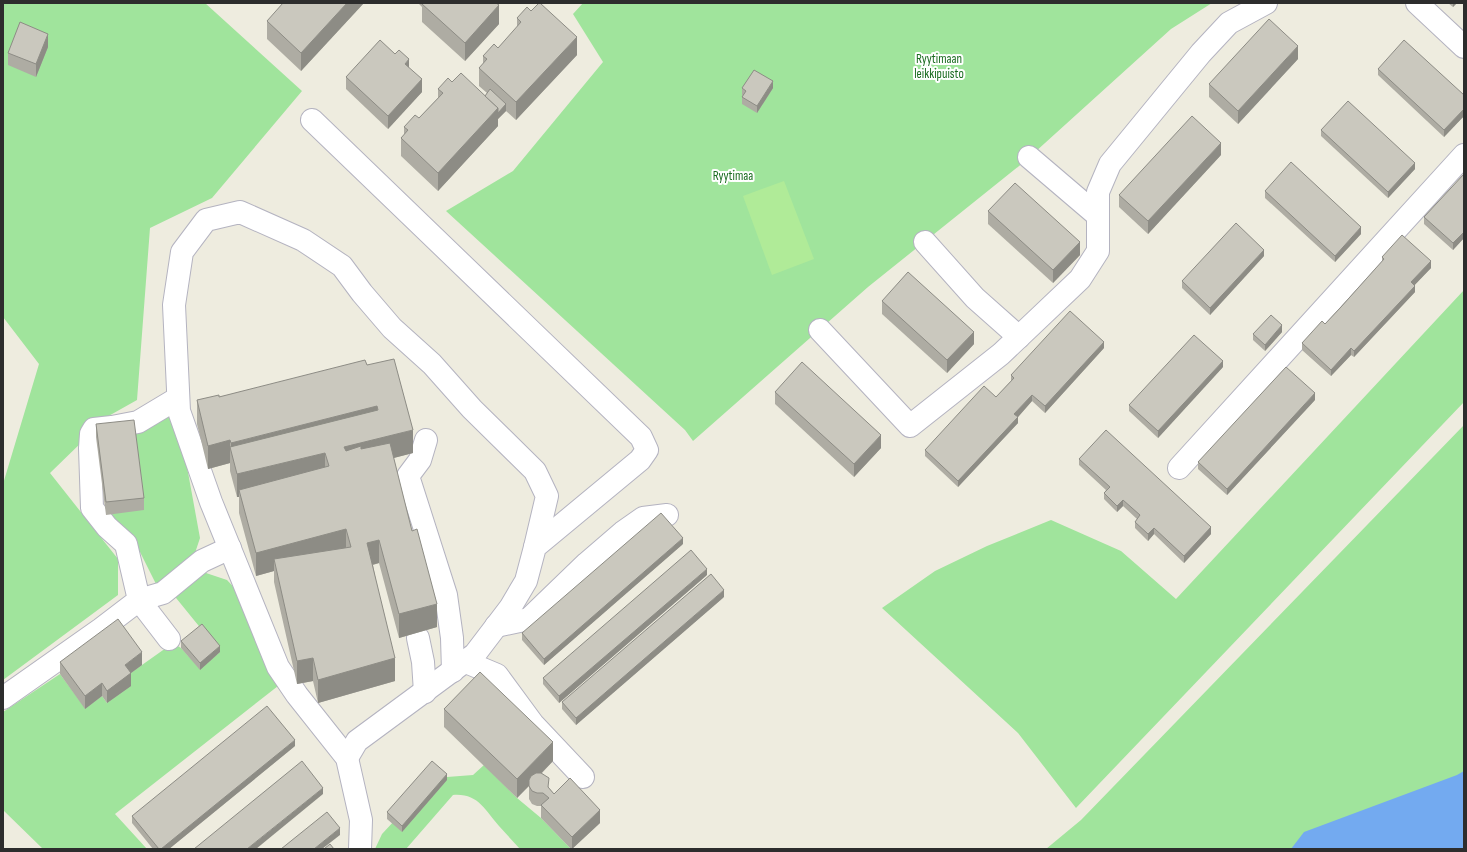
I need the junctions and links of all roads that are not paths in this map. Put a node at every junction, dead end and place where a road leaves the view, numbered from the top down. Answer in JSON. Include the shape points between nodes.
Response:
{"nodes":[{"id":1,"x":1266,"y":3,"type":"edge"},
{"id":2,"x":1417,"y":3,"type":"edge"},
{"id":3,"x":1463,"y":44,"type":"edge"},
{"id":4,"x":312,"y":120,"type":"dead end"},
{"id":5,"x":1464,"y":155,"type":"edge"},
{"id":6,"x":1030,"y":157,"type":"dead end"},
{"id":7,"x":1097,"y":215,"type":"junction"},
{"id":8,"x":924,"y":242,"type":"dead end"},
{"id":9,"x":820,"y":330,"type":"dead end"},
{"id":10,"x":1019,"y":337,"type":"junction"},
{"id":11,"x":178,"y":398,"type":"junction"},
{"id":12,"x":426,"y":440,"type":"dead end"},
{"id":13,"x":1180,"y":468,"type":"dead end"},
{"id":14,"x":667,"y":515,"type":"dead end"},
{"id":15,"x":535,"y":547,"type":"junction"},
{"id":16,"x":230,"y":548,"type":"junction"},
{"id":17,"x":139,"y":600,"type":"junction"},
{"id":18,"x":496,"y":626,"type":"junction"},
{"id":19,"x":418,"y":638,"type":"dead end"},
{"id":20,"x":169,"y":640,"type":"dead end"},
{"id":21,"x":459,"y":666,"type":"junction"},
{"id":22,"x":425,"y":692,"type":"junction"},
{"id":23,"x":3,"y":698,"type":"edge"},
{"id":24,"x":347,"y":758,"type":"junction"},
{"id":25,"x":584,"y":777,"type":"dead end"},
{"id":26,"x":360,"y":849,"type":"edge"}],
"edges":[{"from":1,"to":7,"type":"lane","via":[[1229,23],[1201,53],[1110,164],[1098,192]]},
{"from":2,"to":3,"type":"lane"},
{"from":4,"to":15,"type":"lane","via":[[641,436],[647,450],[640,460]]},
{"from":5,"to":13,"type":"lane"},
{"from":6,"to":7,"type":"lane"},
{"from":7,"to":10,"type":"lane","via":[[1098,251],[1084,274]]},
{"from":8,"to":10,"type":"lane","via":[[975,298]]},
{"from":9,"to":10,"type":"lane","via":[[910,426]]},
{"from":11,"to":15,"type":"lane","via":[[174,305],[182,252],[206,220],[240,212],[302,240],[342,266],[392,328],[432,364],[472,409],[535,471],[547,496]]},
{"from":11,"to":16,"type":"lane","via":[[179,411],[196,462]]},
{"from":11,"to":17,"type":"lane","via":[[138,422],[94,429],[91,434],[92,508],[107,527],[126,544]]},
{"from":12,"to":21,"type":"lane","via":[[420,460],[408,476],[446,595]]},
{"from":14,"to":18,"type":"lane","via":[[643,518],[623,532],[529,619]]},
{"from":15,"to":18,"type":"lane","via":[[526,581]]},
{"from":16,"to":17,"type":"lane","via":[[202,561],[164,593]]},
{"from":16,"to":24,"type":"lane","via":[[278,667]]},
{"from":17,"to":20,"type":"lane"},
{"from":17,"to":23,"type":"lane"},
{"from":18,"to":21,"type":"lane","via":[[475,654]]},
{"from":19,"to":22,"type":"lane"},
{"from":21,"to":22,"type":"lane"},
{"from":21,"to":25,"type":"lane","via":[[497,675],[533,724]]},
{"from":22,"to":24,"type":"lane","via":[[357,741]]},
{"from":24,"to":26,"type":"lane","via":[[361,820]]}]}
